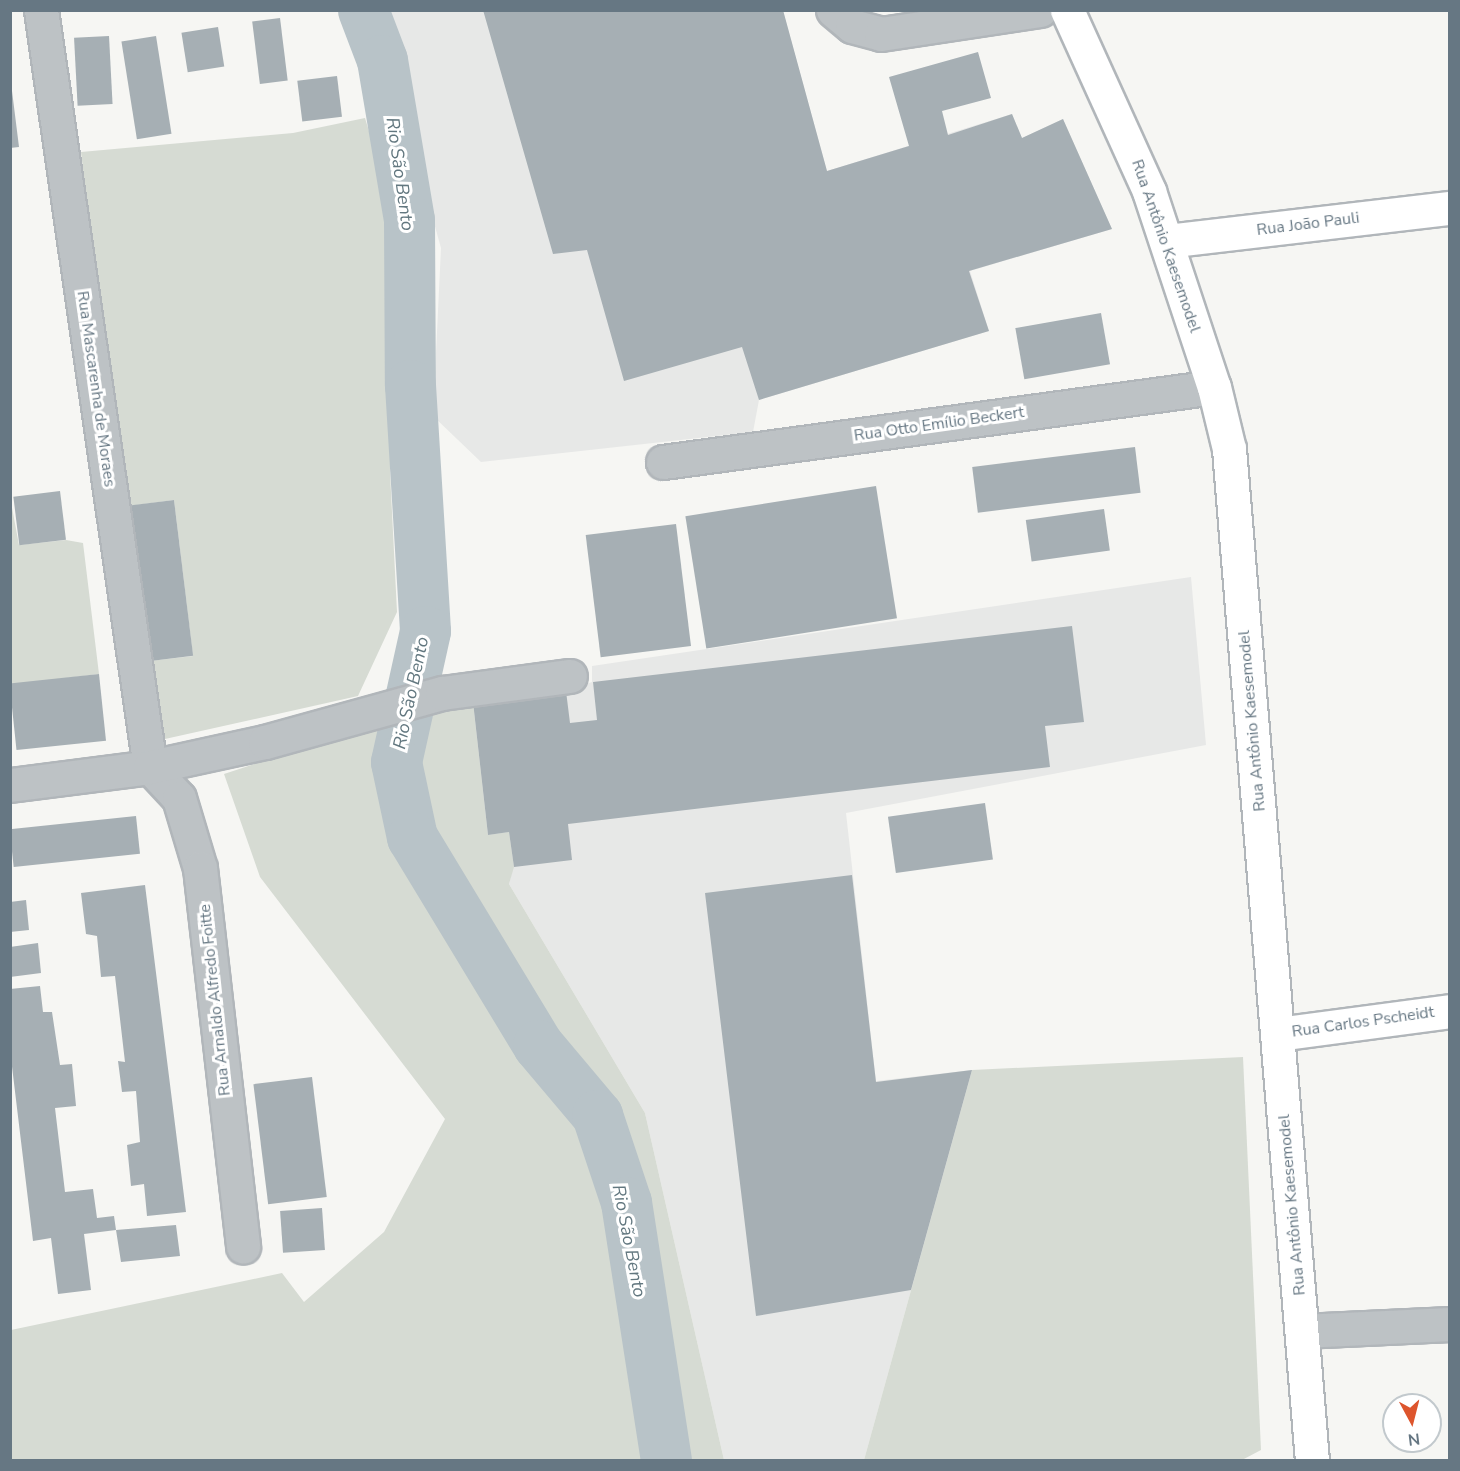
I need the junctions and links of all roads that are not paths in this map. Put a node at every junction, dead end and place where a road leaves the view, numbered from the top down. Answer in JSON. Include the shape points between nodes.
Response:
{"nodes":[{"id":1,"x":41,"y":10,"type":"edge"},
{"id":2,"x":833,"y":10,"type":"edge"},
{"id":3,"x":1040,"y":10,"type":"edge"},
{"id":4,"x":1067,"y":10,"type":"edge"},
{"id":5,"x":1449,"y":207,"type":"edge"},
{"id":6,"x":1167,"y":241,"type":"junction"},
{"id":7,"x":1214,"y":387,"type":"junction"},
{"id":8,"x":663,"y":462,"type":"dead end"},
{"id":9,"x":570,"y":676,"type":"dead end"},
{"id":10,"x":150,"y":767,"type":"junction"},
{"id":11,"x":10,"y":785,"type":"edge"},
{"id":12,"x":1449,"y":1011,"type":"edge"},
{"id":13,"x":1278,"y":1034,"type":"junction"},
{"id":14,"x":243,"y":1247,"type":"dead end"},
{"id":15,"x":1449,"y":1324,"type":"edge"},
{"id":16,"x":1302,"y":1331,"type":"junction"},
{"id":17,"x":1312,"y":1461,"type":"edge"}],
"edges":[{"from":1,"to":10,"type":"street","name":"Rua Mascarenha de Moraes"},
{"from":2,"to":3,"type":"street","via":[[852,26],[881,34],[939,29]]},
{"from":4,"to":6,"type":"main road","name":"Rua Antônio Kaesemodel","via":[[1123,128]]},
{"from":5,"to":6,"type":"main road","name":"Rua João Pauli"},
{"from":6,"to":7,"type":"main road","name":"Rua Antônio Kaesemodel"},
{"from":7,"to":8,"type":"street","name":"Rua Otto Emílio Beckert"},
{"from":7,"to":13,"type":"main road","name":"Rua Antônio Kaesemodel","via":[[1229,449]]},
{"from":9,"to":10,"type":"street","via":[[442,693],[265,742]]},
{"from":10,"to":11,"type":"street"},
{"from":10,"to":14,"type":"street","name":"Rua Arnaldo Alfredo Foitte","via":[[179,798],[200,868]]},
{"from":12,"to":13,"type":"main road","name":"Rua Carlos Pscheidt"},
{"from":13,"to":16,"type":"main road","name":"Rua Antônio Kaesemodel"},
{"from":15,"to":16,"type":"street"},
{"from":16,"to":17,"type":"main road","name":"Rua Antônio Kaesemodel"}]}
